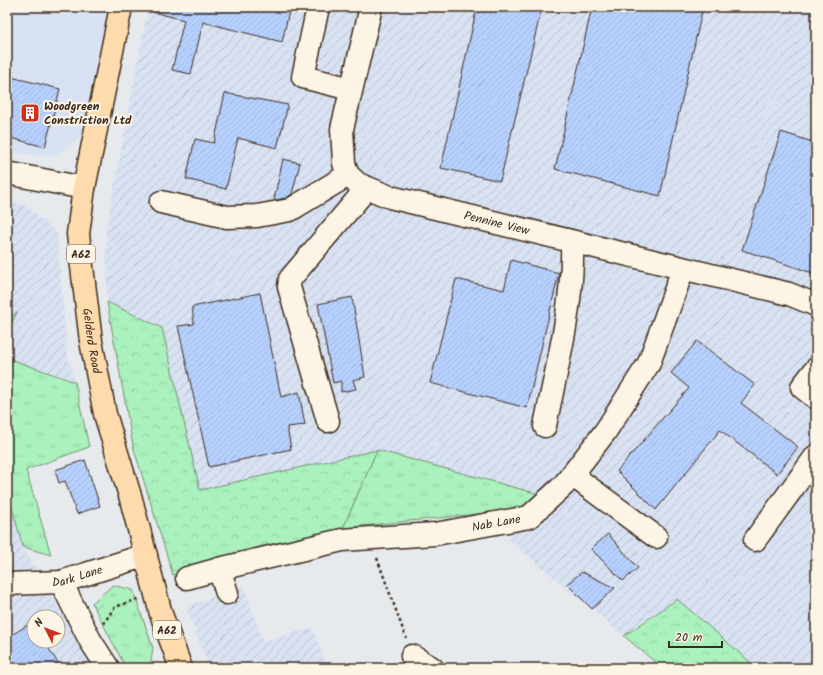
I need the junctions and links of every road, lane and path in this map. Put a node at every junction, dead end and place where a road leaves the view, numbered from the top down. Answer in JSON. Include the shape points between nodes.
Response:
{"nodes":[{"id":1,"x":121,"y":7,"type":"edge"},
{"id":2,"x":318,"y":7,"type":"edge"},
{"id":3,"x":371,"y":7,"type":"edge"},
{"id":4,"x":351,"y":89,"type":"junction"},
{"id":5,"x":7,"y":173,"type":"edge"},
{"id":6,"x":348,"y":175,"type":"junction"},
{"id":7,"x":84,"y":188,"type":"junction"},
{"id":8,"x":367,"y":188,"type":"junction"},
{"id":9,"x":160,"y":202,"type":"dead end"},
{"id":10,"x":572,"y":242,"type":"junction"},
{"id":11,"x":684,"y":269,"type":"junction"},
{"id":12,"x":816,"y":305,"type":"edge"},
{"id":13,"x":816,"y":369,"type":"edge"},
{"id":14,"x":816,"y":398,"type":"edge"},
{"id":15,"x":328,"y":421,"type":"dead end"},
{"id":16,"x":545,"y":426,"type":"dead end"},
{"id":17,"x":816,"y":456,"type":"edge"},
{"id":18,"x":572,"y":475,"type":"junction"},
{"id":19,"x":656,"y":537,"type":"dead end"},
{"id":20,"x":370,"y":538,"type":"junction"},
{"id":21,"x":755,"y":540,"type":"dead end"},
{"id":22,"x":146,"y":556,"type":"junction"},
{"id":23,"x":219,"y":569,"type":"junction"},
{"id":24,"x":187,"y":578,"type":"dead end"},
{"id":25,"x":61,"y":582,"type":"junction"},
{"id":26,"x":7,"y":584,"type":"edge"},
{"id":27,"x":227,"y":593,"type":"dead end"},
{"id":28,"x":139,"y":598,"type":"dead end"},
{"id":29,"x":90,"y":640,"type":"junction"},
{"id":30,"x":412,"y":656,"type":"joint"},
{"id":31,"x":108,"y":668,"type":"edge"},
{"id":32,"x":181,"y":668,"type":"edge"},
{"id":33,"x":432,"y":668,"type":"edge"}],
"edges":[{"from":1,"to":7,"type":"main road","name":"Gelderd Road","number":"A62"},
{"from":2,"to":4,"type":"street","via":[[304,77]]},
{"from":3,"to":4,"type":"street"},
{"from":4,"to":6,"type":"street","via":[[342,129],[344,163]]},
{"from":5,"to":7,"type":"street"},
{"from":6,"to":8,"type":"street","name":"Pennine View"},
{"from":6,"to":9,"type":"street","via":[[290,210],[257,216],[227,217]]},
{"from":7,"to":22,"type":"main road","name":"Gelderd Road","number":"A62","via":[[78,234],[91,341],[105,414]]},
{"from":8,"to":10,"type":"street","name":"Pennine View","via":[[390,197]]},
{"from":8,"to":15,"type":"street","via":[[290,279],[289,287]]},
{"from":10,"to":11,"type":"street","name":"Pennine View"},
{"from":10,"to":16,"type":"street","via":[[568,313]]},
{"from":11,"to":12,"type":"street","name":"Pennine View","via":[[789,294]]},
{"from":11,"to":18,"type":"street","name":"Nab Lane","via":[[649,363],[605,432]]},
{"from":13,"to":14,"type":"street","via":[[802,387]]},
{"from":17,"to":21,"type":"street"},
{"from":18,"to":19,"type":"street"},
{"from":18,"to":20,"type":"street","name":"Nab Lane","via":[[529,517],[435,534]]},
{"from":20,"to":23,"type":"street","name":"Nab Lane","via":[[342,540]]},
{"from":20,"to":30,"type":"path"},
{"from":22,"to":25,"type":"street","name":"Dark Lane"},
{"from":22,"to":32,"type":"main road","name":"Gelderd Road","number":"A62","via":[[162,617]]},
{"from":23,"to":24,"type":"street","name":"Nab Lane"},
{"from":23,"to":27,"type":"street"},
{"from":25,"to":26,"type":"street","name":"Dark Lane"},
{"from":25,"to":29,"type":"street"},
{"from":28,"to":29,"type":"path","via":[[115,607]]},
{"from":29,"to":31,"type":"street"},
{"from":30,"to":33,"type":"street"}]}
